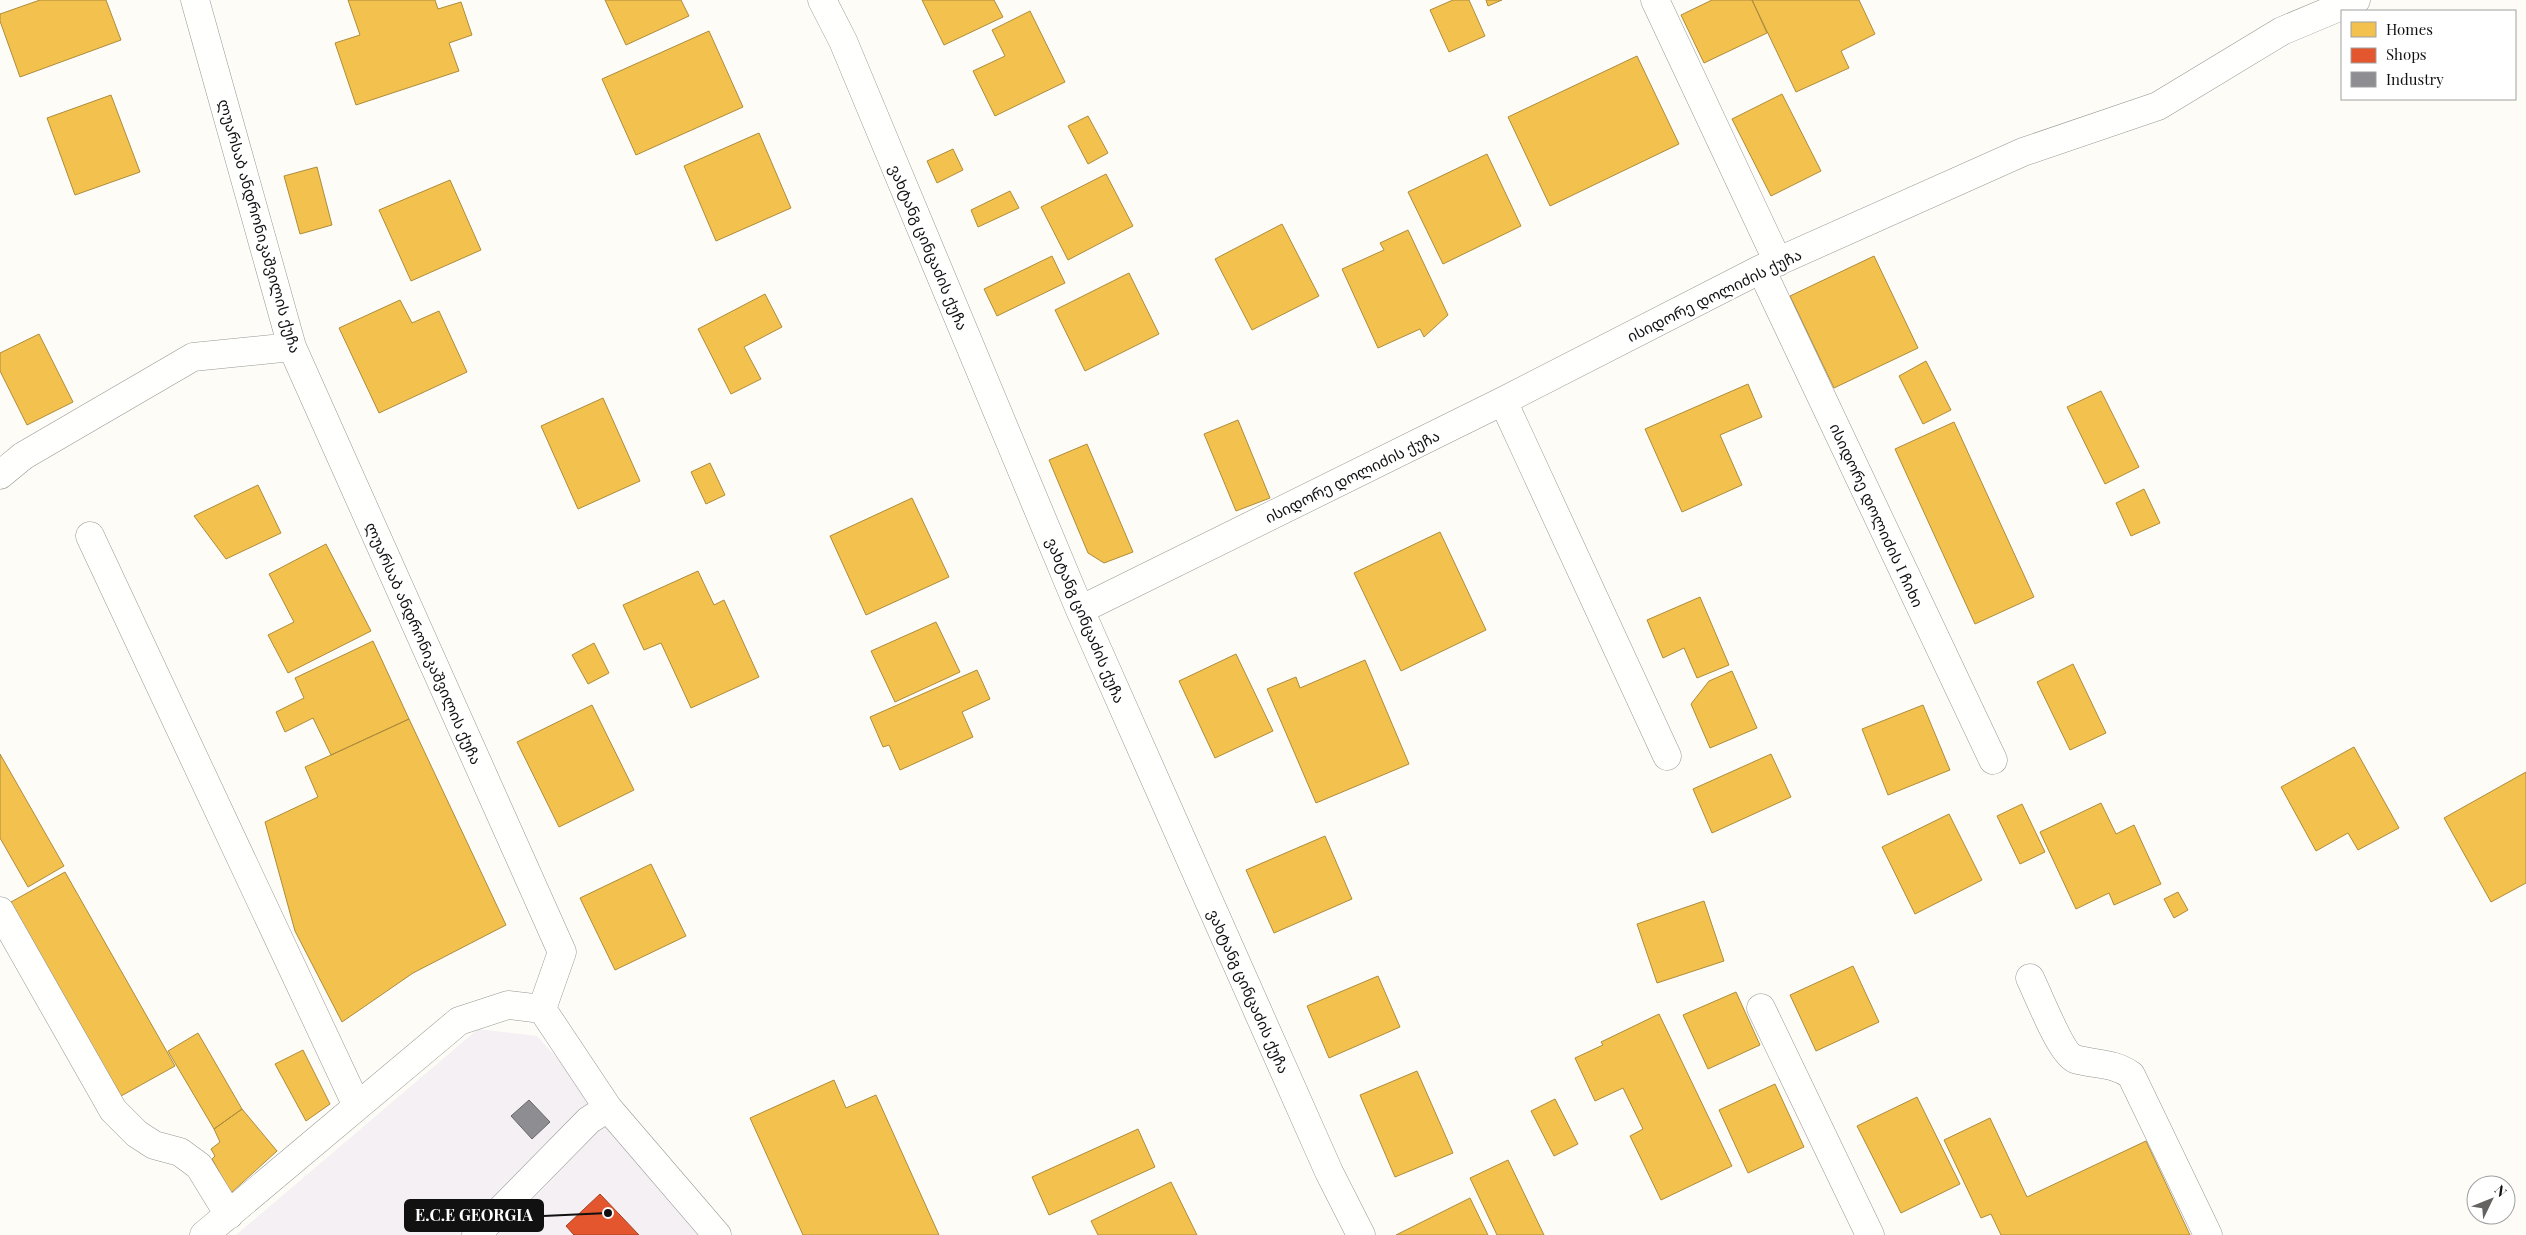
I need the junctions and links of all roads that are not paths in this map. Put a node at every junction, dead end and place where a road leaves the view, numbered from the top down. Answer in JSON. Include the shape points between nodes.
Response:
{"nodes":[{"id":1,"x":195,"y":0,"type":"edge"},
{"id":2,"x":822,"y":0,"type":"edge"},
{"id":3,"x":1655,"y":0,"type":"edge"},
{"id":4,"x":2356,"y":0,"type":"edge"},
{"id":5,"x":1770,"y":266,"type":"junction"},
{"id":6,"x":292,"y":346,"type":"junction"},
{"id":7,"x":1503,"y":401,"type":"junction"},
{"id":8,"x":0,"y":475,"type":"edge"},
{"id":9,"x":90,"y":536,"type":"dead end"},
{"id":10,"x":1080,"y":610,"type":"junction"},
{"id":11,"x":1667,"y":756,"type":"dead end"},
{"id":12,"x":1993,"y":760,"type":"dead end"},
{"id":13,"x":0,"y":911,"type":"edge"},
{"id":14,"x":2030,"y":978,"type":"dead end"},
{"id":15,"x":1761,"y":1008,"type":"dead end"},
{"id":16,"x":542,"y":1009,"type":"junction"},
{"id":17,"x":358,"y":1106,"type":"junction"},
{"id":18,"x":608,"y":1108,"type":"junction"},
{"id":19,"x":228,"y":1215,"type":"junction"},
{"id":20,"x":204,"y":1235,"type":"edge"},
{"id":21,"x":476,"y":1235,"type":"edge"},
{"id":22,"x":717,"y":1235,"type":"edge"},
{"id":23,"x":1361,"y":1235,"type":"edge"},
{"id":24,"x":1870,"y":1235,"type":"edge"},
{"id":25,"x":2208,"y":1235,"type":"edge"}],
"edges":[{"from":1,"to":6,"type":"street","name":"ლუარსაბ ანდრონიკაშვილის ქუჩა"},
{"from":2,"to":10,"type":"street","name":"ვახტანგ ცინცაძის ქუჩა","via":[[847,50]]},
{"from":3,"to":5,"type":"street","name":"ისიდორე დოლიძის I ჩიხი"},
{"from":4,"to":5,"type":"street","name":"ისიდორე დოლიძის ქუჩა","via":[[2282,31],[2158,106],[2023,152]]},
{"from":5,"to":7,"type":"street","name":"ისიდორე დოლიძის ქუჩა"},
{"from":5,"to":12,"type":"street","name":"ისიდორე დოლიძის I ჩიხი"},
{"from":6,"to":8,"type":"street","via":[[193,357],[23,456]]},
{"from":6,"to":16,"type":"street","name":"ლუარსაბ ანდრონიკაშვილის ქუჩა","via":[[562,952]]},
{"from":7,"to":10,"type":"street","name":"ისიდორე დოლიძის ქუჩა"},
{"from":7,"to":11,"type":"street"},
{"from":9,"to":17,"type":"street"},
{"from":10,"to":23,"type":"street","name":"ვახტანგ ცინცაძის ქუჩა","via":[[1329,1172]]},
{"from":13,"to":19,"type":"street","via":[[113,1110],[137,1134],[154,1145],[180,1152],[199,1166]]},
{"from":14,"to":25,"type":"street","via":[[2064,1047],[2073,1058],[2120,1067],[2131,1075]]},
{"from":15,"to":24,"type":"street"},
{"from":16,"to":17,"type":"street","via":[[508,1005],[459,1021]]},
{"from":16,"to":18,"type":"street"},
{"from":17,"to":19,"type":"street"},
{"from":18,"to":21,"type":"street","via":[[589,1120]]},
{"from":18,"to":22,"type":"street"},
{"from":19,"to":20,"type":"street"}]}
